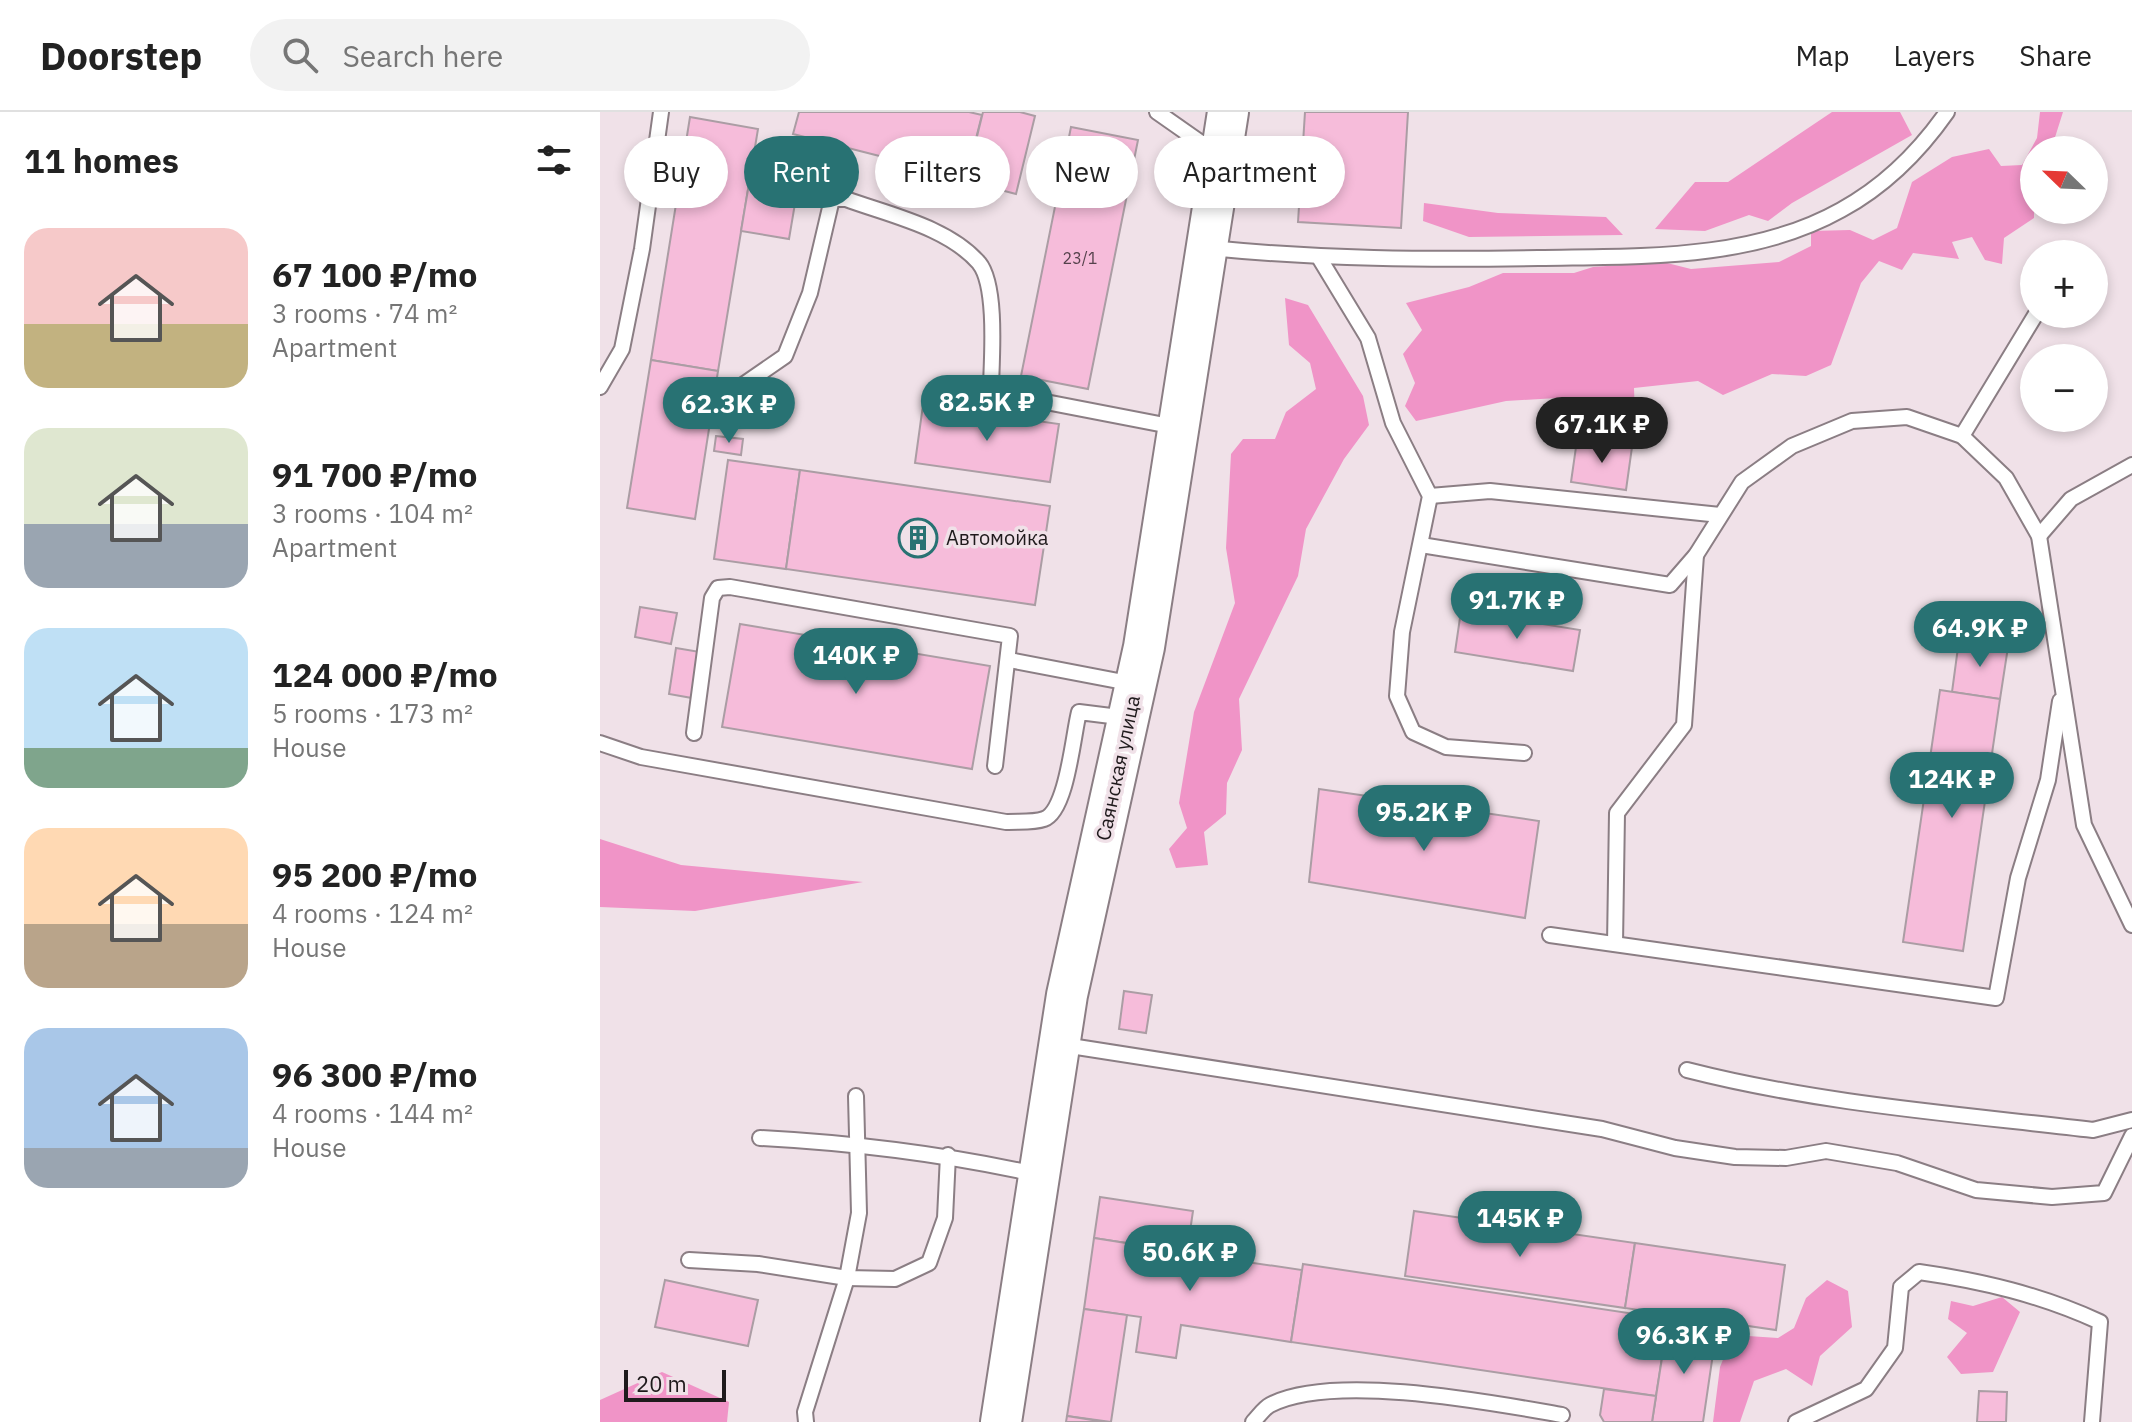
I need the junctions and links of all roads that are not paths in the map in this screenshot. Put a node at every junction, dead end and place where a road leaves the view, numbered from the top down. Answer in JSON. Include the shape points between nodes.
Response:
{"nodes":[{"id":1,"x":661,"y":112,"type":"edge"},
{"id":2,"x":1157,"y":112,"type":"edge"},
{"id":3,"x":1228,"y":112,"type":"edge"},
{"id":4,"x":1947,"y":112,"type":"edge"},
{"id":5,"x":1191,"y":136,"type":"edge"},
{"id":6,"x":1224,"y":136,"type":"edge"},
{"id":7,"x":1214,"y":208,"type":"edge"},
{"id":8,"x":1209,"y":248,"type":"junction"},
{"id":9,"x":1320,"y":259,"type":"junction"},
{"id":10,"x":2028,"y":328,"type":"edge"},
{"id":11,"x":743,"y":385,"type":"dead end"},
{"id":12,"x":600,"y":387,"type":"edge"},
{"id":13,"x":1180,"y":428,"type":"junction"},
{"id":14,"x":1962,"y":436,"type":"junction"},
{"id":15,"x":2132,"y":465,"type":"edge"},
{"id":16,"x":1430,"y":496,"type":"junction"},
{"id":17,"x":1720,"y":515,"type":"junction"},
{"id":18,"x":2039,"y":536,"type":"junction"},
{"id":19,"x":1421,"y":545,"type":"junction"},
{"id":20,"x":1696,"y":555,"type":"junction"},
{"id":21,"x":1009,"y":660,"type":"junction"},
{"id":22,"x":2061,"y":688,"type":"junction"},
{"id":23,"x":1132,"y":701,"type":"junction"},
{"id":24,"x":694,"y":733,"type":"dead end"},
{"id":25,"x":600,"y":743,"type":"edge"},
{"id":26,"x":1524,"y":753,"type":"dead end"},
{"id":27,"x":995,"y":766,"type":"dead end"},
{"id":28,"x":2132,"y":925,"type":"edge"},
{"id":29,"x":1550,"y":935,"type":"dead end"},
{"id":30,"x":1615,"y":944,"type":"junction"},
{"id":31,"x":1059,"y":1044,"type":"junction"},
{"id":32,"x":1687,"y":1070,"type":"dead end"},
{"id":33,"x":856,"y":1096,"type":"dead end"},
{"id":34,"x":2132,"y":1120,"type":"edge"},
{"id":35,"x":2132,"y":1136,"type":"edge"},
{"id":36,"x":760,"y":1138,"type":"dead end"},
{"id":37,"x":857,"y":1143,"type":"junction"},
{"id":38,"x":948,"y":1155,"type":"junction"},
{"id":39,"x":1040,"y":1175,"type":"junction"},
{"id":40,"x":689,"y":1260,"type":"dead end"},
{"id":41,"x":847,"y":1278,"type":"junction"},
{"id":42,"x":1562,"y":1415,"type":"dead end"},
{"id":43,"x":806,"y":1422,"type":"edge"},
{"id":44,"x":1001,"y":1422,"type":"edge"},
{"id":45,"x":1253,"y":1422,"type":"edge"},
{"id":46,"x":1796,"y":1422,"type":"edge"},
{"id":47,"x":2092,"y":1422,"type":"edge"}],
"edges":[{"from":1,"to":12,"type":"lane","via":[[622,349]]},
{"from":2,"to":5,"type":"lane"},
{"from":3,"to":6,"type":"street","name":"Саянская улица"},
{"from":4,"to":9,"type":"lane","via":[[1920,150],[1841,211],[1789,232],[1731,246],[1658,256]]},
{"from":7,"to":8,"type":"street","name":"Саянская улица"},
{"from":8,"to":9,"type":"lane"},
{"from":8,"to":13,"type":"street","name":"Саянская улица"},
{"from":9,"to":16,"type":"lane","via":[[1368,338],[1393,423]]},
{"from":10,"to":14,"type":"lane"},
{"from":11,"to":13,"type":"lane","via":[[785,356],[810,293],[826,213],[832,199],[846,199],[943,235],[980,265],[993,311],[991,385],[1020,397]]},
{"from":13,"to":23,"type":"street","name":"Саянская улица"},
{"from":14,"to":17,"type":"lane","via":[[1907,417],[1852,421],[1792,446],[1742,482]]},
{"from":14,"to":18,"type":"lane","via":[[2006,478]]},
{"from":15,"to":18,"type":"lane","via":[[2071,499]]},
{"from":16,"to":17,"type":"lane","via":[[1490,491]]},
{"from":16,"to":19,"type":"lane"},
{"from":17,"to":20,"type":"lane"},
{"from":18,"to":22,"type":"lane"},
{"from":19,"to":20,"type":"lane","via":[[1670,585]]},
{"from":19,"to":26,"type":"lane","via":[[1402,632],[1397,696],[1413,732],[1446,747]]},
{"from":20,"to":30,"type":"lane","via":[[1684,725],[1617,813]]},
{"from":21,"to":23,"type":"lane"},
{"from":21,"to":24,"type":"lane","via":[[1010,636],[718,588],[712,598]]},
{"from":21,"to":27,"type":"lane"},
{"from":22,"to":28,"type":"lane","via":[[2084,825]]},
{"from":22,"to":30,"type":"lane","via":[[2048,780],[2018,878],[1996,998]]},
{"from":23,"to":25,"type":"lane","via":[[1079,712],[1068,771],[1052,814],[1043,820],[1006,822],[641,757]]},
{"from":23,"to":31,"type":"street","name":"Саянская улица"},
{"from":29,"to":30,"type":"lane"},
{"from":31,"to":35,"type":"lane","via":[[1602,1129],[1735,1157],[1786,1158],[1826,1151],[1897,1163],[1976,1190],[2052,1197],[2104,1193]]},
{"from":31,"to":39,"type":"street","name":"Саянская улица"},
{"from":32,"to":34,"type":"lane","via":[[1839,1101],[2093,1130]]},
{"from":33,"to":37,"type":"lane"},
{"from":36,"to":37,"type":"lane"},
{"from":37,"to":38,"type":"lane"},
{"from":37,"to":41,"type":"lane","via":[[859,1213]]},
{"from":38,"to":39,"type":"lane"},
{"from":38,"to":41,"type":"lane","via":[[945,1218],[929,1263],[895,1279]]},
{"from":39,"to":44,"type":"street","name":"Саянская улица"},
{"from":40,"to":41,"type":"lane"},
{"from":41,"to":43,"type":"lane"},
{"from":42,"to":45,"type":"lane","via":[[1463,1398],[1330,1389],[1269,1405]]},
{"from":46,"to":47,"type":"lane","via":[[1866,1389],[1895,1348],[1901,1287],[1919,1272],[1987,1281],[2100,1322]]}]}
